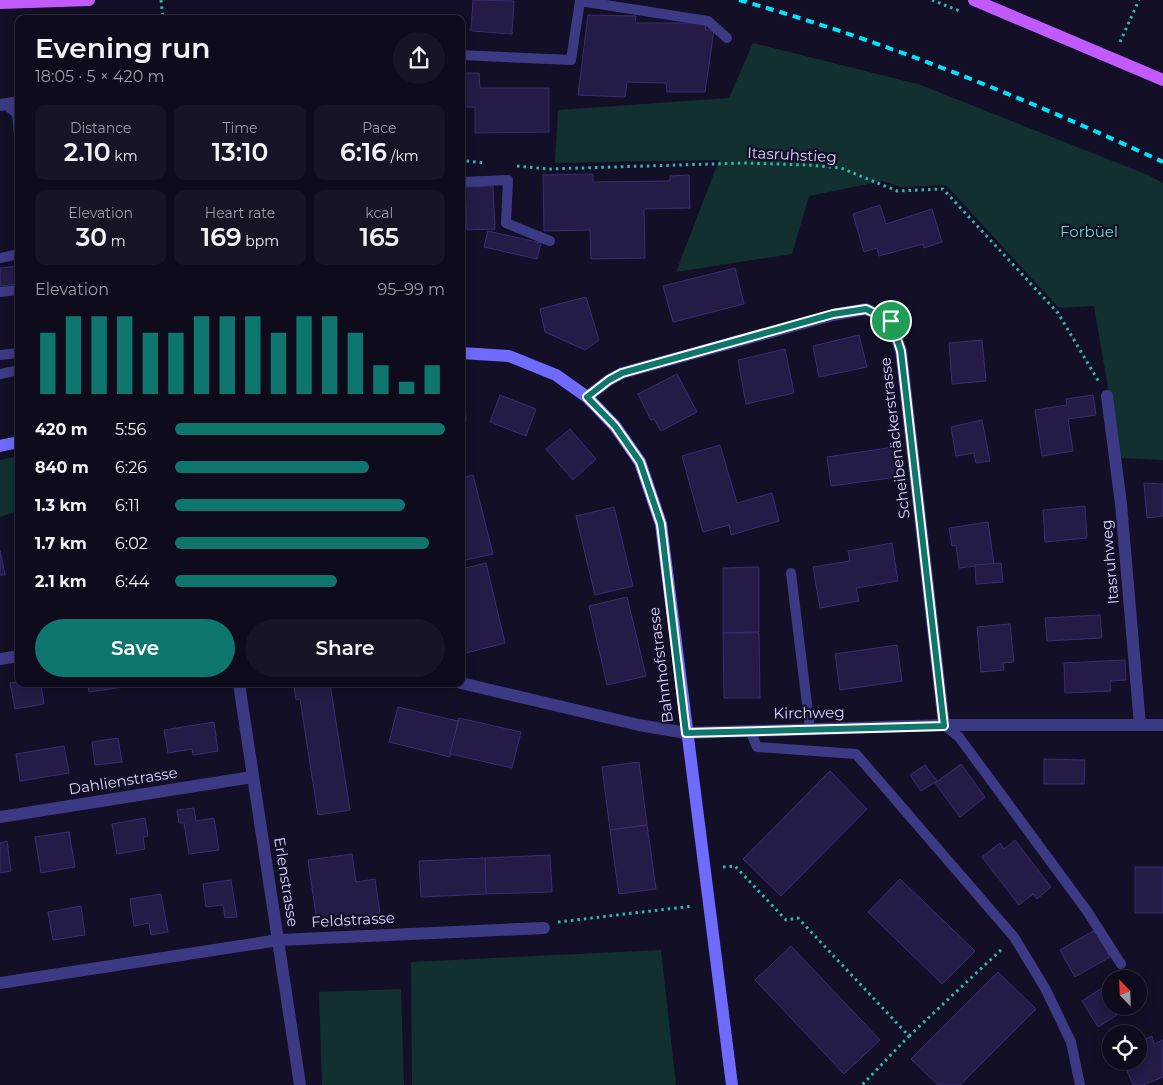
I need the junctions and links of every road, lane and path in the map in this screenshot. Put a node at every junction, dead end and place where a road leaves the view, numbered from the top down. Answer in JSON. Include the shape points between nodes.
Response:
{"nodes":[{"id":1,"x":89,"y":0,"type":"edge"},
{"id":2,"x":161,"y":0,"type":"edge"},
{"id":3,"x":974,"y":0,"type":"edge"},
{"id":4,"x":1139,"y":0,"type":"edge"},
{"id":5,"x":0,"y":3,"type":"edge"},
{"id":6,"x":163,"y":15,"type":"edge"},
{"id":7,"x":727,"y":38,"type":"dead end"},
{"id":8,"x":1120,"y":42,"type":"dead end"},
{"id":9,"x":465,"y":55,"type":"edge"},
{"id":10,"x":1163,"y":80,"type":"edge"},
{"id":11,"x":15,"y":103,"type":"edge"},
{"id":12,"x":2,"y":105,"type":"edge"},
{"id":13,"x":15,"y":113,"type":"edge"},
{"id":14,"x":465,"y":160,"type":"edge"},
{"id":15,"x":494,"y":164,"type":"dead end"},
{"id":16,"x":512,"y":166,"type":"dead end"},
{"id":17,"x":465,"y":182,"type":"edge"},
{"id":18,"x":550,"y":240,"type":"dead end"},
{"id":19,"x":15,"y":255,"type":"edge"},
{"id":20,"x":0,"y":258,"type":"edge"},
{"id":21,"x":15,"y":290,"type":"edge"},
{"id":22,"x":0,"y":292,"type":"edge"},
{"id":23,"x":15,"y":353,"type":"edge"},
{"id":24,"x":465,"y":353,"type":"edge"},
{"id":25,"x":0,"y":355,"type":"edge"},
{"id":26,"x":15,"y":371,"type":"edge"},
{"id":27,"x":0,"y":374,"type":"edge"},
{"id":28,"x":1106,"y":396,"type":"joint"},
{"id":29,"x":587,"y":397,"type":"junction"},
{"id":30,"x":15,"y":443,"type":"edge"},
{"id":31,"x":0,"y":446,"type":"edge"},
{"id":32,"x":791,"y":573,"type":"dead end"},
{"id":33,"x":15,"y":657,"type":"edge"},
{"id":34,"x":0,"y":659,"type":"edge"},
{"id":35,"x":465,"y":684,"type":"edge"},
{"id":36,"x":239,"y":687,"type":"edge"},
{"id":37,"x":1140,"y":725,"type":"junction"},
{"id":38,"x":1163,"y":725,"type":"edge"},
{"id":39,"x":944,"y":726,"type":"junction"},
{"id":40,"x":810,"y":729,"type":"junction"},
{"id":41,"x":750,"y":730,"type":"junction"},
{"id":42,"x":686,"y":733,"type":"junction"},
{"id":43,"x":252,"y":777,"type":"junction"},
{"id":44,"x":0,"y":817,"type":"edge"},
{"id":45,"x":723,"y":867,"type":"dead end"},
{"id":46,"x":708,"y":904,"type":"junction"},
{"id":47,"x":544,"y":928,"type":"joint"},
{"id":48,"x":279,"y":940,"type":"junction"},
{"id":49,"x":1002,"y":950,"type":"dead end"},
{"id":50,"x":1121,"y":964,"type":"dead end"},
{"id":51,"x":0,"y":983,"type":"edge"},
{"id":52,"x":909,"y":1036,"type":"junction"},
{"id":53,"x":300,"y":1085,"type":"edge"},
{"id":54,"x":732,"y":1085,"type":"edge"},
{"id":55,"x":862,"y":1085,"type":"edge"},
{"id":56,"x":1080,"y":1085,"type":"edge"}],
"edges":[{"from":1,"to":5,"type":"main road"},
{"from":2,"to":6,"type":"path"},
{"from":3,"to":10,"type":"main road"},
{"from":4,"to":8,"type":"path"},
{"from":7,"to":9,"type":"lane","via":[[708,20],[580,1],[571,60]]},
{"from":11,"to":12,"type":"street"},
{"from":12,"to":13,"type":"lane"},
{"from":14,"to":15,"type":"path"},
{"from":16,"to":28,"type":"path","name":"Itasruhstieg","via":[[548,170],[744,163],[808,165],[841,168],[897,191],[943,189],[1058,313]]},
{"from":17,"to":18,"type":"lane","via":[[508,180],[506,223]]},
{"from":19,"to":20,"type":"lane"},
{"from":21,"to":22,"type":"lane"},
{"from":23,"to":25,"type":"lane"},
{"from":24,"to":29,"type":"street","name":"Bahnhofstrasse","via":[[508,356],[556,375]]},
{"from":26,"to":27,"type":"lane"},
{"from":28,"to":37,"type":"street","name":"Itasruhweg","via":[[1121,504]]},
{"from":29,"to":39,"type":"street","name":"Scheibenäckerstrasse","via":[[622,373],[833,314],[866,309],[891,321],[901,351]]},
{"from":29,"to":42,"type":"street","name":"Bahnhofstrasse","via":[[615,426],[640,462],[661,524]]},
{"from":30,"to":31,"type":"street"},
{"from":32,"to":40,"type":"lane"},
{"from":33,"to":34,"type":"street"},
{"from":35,"to":42,"type":"street","name":"Kirchweg"},
{"from":36,"to":43,"type":"street","name":"Erlenstrasse"},
{"from":37,"to":38,"type":"street","name":"Kirchweg"},
{"from":37,"to":39,"type":"street","name":"Kirchweg"},
{"from":39,"to":40,"type":"street","name":"Kirchweg"},
{"from":39,"to":50,"type":"lane","via":[[959,737],[1087,911]]},
{"from":40,"to":41,"type":"street","name":"Kirchweg"},
{"from":41,"to":42,"type":"street","name":"Kirchweg"},
{"from":41,"to":56,"type":"lane","via":[[757,746],[856,754],[1014,937],[1045,988],[1071,1042]]},
{"from":42,"to":46,"type":"street","name":"Bahnhofstrasse"},
{"from":43,"to":44,"type":"street","name":"Dahlienstrasse"},
{"from":43,"to":48,"type":"street","name":"Erlenstrasse"},
{"from":45,"to":52,"type":"path","via":[[735,866],[786,920],[798,918]]},
{"from":46,"to":47,"type":"path","via":[[564,920]]},
{"from":46,"to":54,"type":"street","name":"Bahnhofstrasse"},
{"from":47,"to":48,"type":"street","name":"Feldstrasse"},
{"from":48,"to":51,"type":"street","name":"Feldstrasse"},
{"from":48,"to":53,"type":"street","name":"Erlenstrasse"},
{"from":49,"to":52,"type":"path"},
{"from":52,"to":55,"type":"path"}]}
